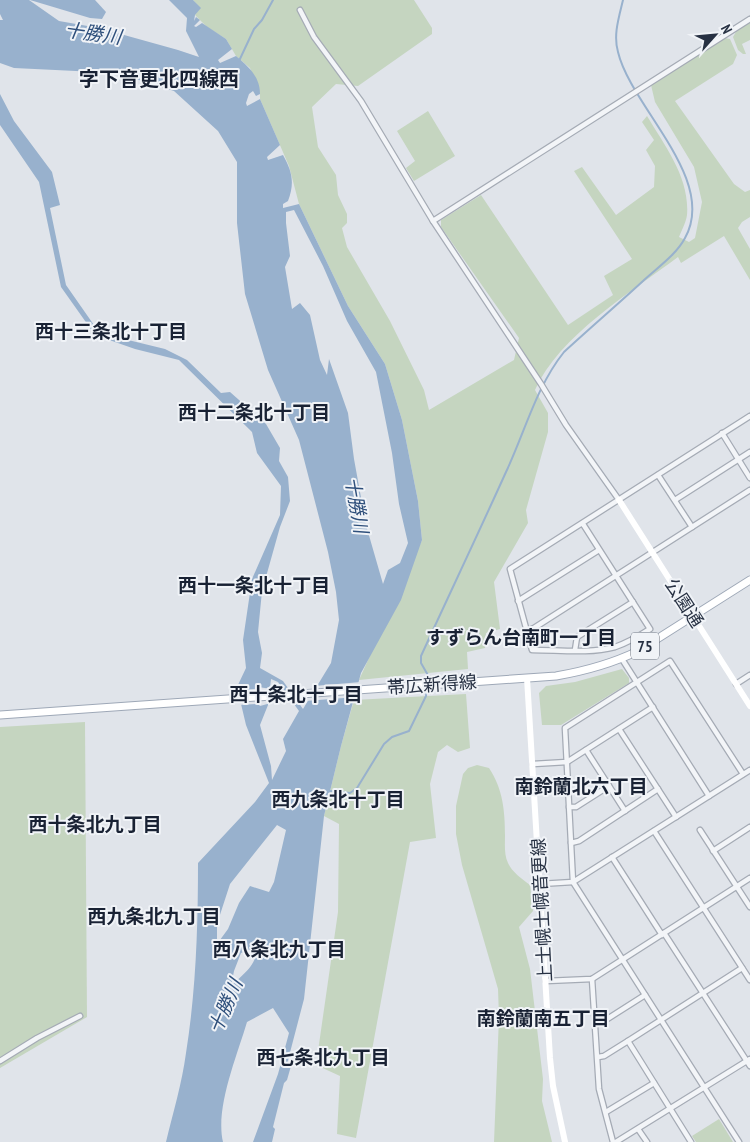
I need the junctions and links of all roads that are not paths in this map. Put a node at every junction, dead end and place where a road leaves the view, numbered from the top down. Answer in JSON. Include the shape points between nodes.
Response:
{"nodes":[{"id":1,"x":300,"y":10,"type":"dead end"},
{"id":2,"x":750,"y":19,"type":"edge"},
{"id":3,"x":433,"y":220,"type":"junction"},
{"id":4,"x":750,"y":416,"type":"edge"},
{"id":5,"x":722,"y":433,"type":"junction"},
{"id":6,"x":750,"y":452,"type":"edge"},
{"id":7,"x":738,"y":460,"type":"junction"},
{"id":8,"x":658,"y":475,"type":"junction"},
{"id":9,"x":750,"y":478,"type":"edge"},
{"id":10,"x":750,"y":490,"type":"edge"},
{"id":11,"x":619,"y":500,"type":"junction"},
{"id":12,"x":675,"y":500,"type":"junction"},
{"id":13,"x":583,"y":524,"type":"junction"},
{"id":14,"x":692,"y":527,"type":"junction"},
{"id":15,"x":599,"y":550,"type":"junction"},
{"id":16,"x":652,"y":552,"type":"junction"},
{"id":17,"x":616,"y":576,"type":"junction"},
{"id":18,"x":750,"y":580,"type":"edge"},
{"id":19,"x":518,"y":601,"type":"junction"},
{"id":20,"x":632,"y":602,"type":"junction"},
{"id":21,"x":692,"y":616,"type":"junction"},
{"id":22,"x":527,"y":631,"type":"junction"},
{"id":23,"x":575,"y":650,"type":"junction"},
{"id":24,"x":622,"y":659,"type":"junction"},
{"id":25,"x":750,"y":675,"type":"edge"},
{"id":26,"x":527,"y":678,"type":"junction"},
{"id":27,"x":636,"y":682,"type":"junction"},
{"id":28,"x":736,"y":684,"type":"junction"},
{"id":29,"x":750,"y":706,"type":"edge"},
{"id":30,"x":653,"y":707,"type":"junction"},
{"id":31,"x":0,"y":715,"type":"edge"},
{"id":32,"x":619,"y":729,"type":"junction"},
{"id":33,"x":586,"y":750,"type":"junction"},
{"id":34,"x":567,"y":762,"type":"junction"},
{"id":35,"x":533,"y":764,"type":"junction"},
{"id":36,"x":750,"y":770,"type":"edge"},
{"id":37,"x":743,"y":774,"type":"junction"},
{"id":38,"x":609,"y":786,"type":"junction"},
{"id":39,"x":658,"y":790,"type":"junction"},
{"id":40,"x":709,"y":796,"type":"junction"},
{"id":41,"x":569,"y":807,"type":"junction"},
{"id":42,"x":625,"y":811,"type":"junction"},
{"id":43,"x":676,"y":817,"type":"junction"},
{"id":44,"x":750,"y":827,"type":"edge"},
{"id":45,"x":700,"y":830,"type":"dead end"},
{"id":46,"x":654,"y":831,"type":"junction"},
{"id":47,"x":571,"y":843,"type":"junction"},
{"id":48,"x":713,"y":851,"type":"junction"},
{"id":49,"x":612,"y":857,"type":"junction"},
{"id":50,"x":750,"y":878,"type":"edge"},
{"id":51,"x":573,"y":882,"type":"junction"},
{"id":52,"x":540,"y":884,"type":"junction"},
{"id":53,"x":736,"y":886,"type":"junction"},
{"id":54,"x":750,"y":907,"type":"edge"},
{"id":55,"x":703,"y":908,"type":"junction"},
{"id":56,"x":663,"y":934,"type":"junction"},
{"id":57,"x":623,"y":960,"type":"junction"},
{"id":58,"x":742,"y":968,"type":"junction"},
{"id":59,"x":592,"y":979,"type":"junction"},
{"id":60,"x":750,"y":980,"type":"edge"},
{"id":61,"x":546,"y":981,"type":"junction"},
{"id":62,"x":704,"y":993,"type":"junction"},
{"id":63,"x":645,"y":995,"type":"junction"},
{"id":64,"x":80,"y":1016,"type":"dead end"},
{"id":65,"x":661,"y":1020,"type":"junction"},
{"id":66,"x":595,"y":1024,"type":"junction"},
{"id":67,"x":628,"y":1042,"type":"junction"},
{"id":68,"x":598,"y":1057,"type":"junction"},
{"id":69,"x":0,"y":1061,"type":"edge"},
{"id":70,"x":749,"y":1062,"type":"edge"},
{"id":71,"x":654,"y":1083,"type":"junction"},
{"id":72,"x":704,"y":1087,"type":"junction"},
{"id":73,"x":670,"y":1109,"type":"junction"},
{"id":74,"x":606,"y":1112,"type":"junction"},
{"id":75,"x":638,"y":1129,"type":"junction"},
{"id":76,"x":564,"y":1142,"type":"edge"},
{"id":77,"x":615,"y":1142,"type":"edge"},
{"id":78,"x":647,"y":1142,"type":"edge"},
{"id":79,"x":691,"y":1142,"type":"edge"},
{"id":80,"x":739,"y":1142,"type":"edge"}],
"edges":[{"from":1,"to":3,"type":"street","via":[[314,37],[361,101]]},
{"from":2,"to":3,"type":"street"},
{"from":3,"to":11,"type":"street","via":[[566,425]]},
{"from":4,"to":5,"type":"street"},
{"from":5,"to":7,"type":"street"},
{"from":5,"to":8,"type":"street"},
{"from":6,"to":7,"type":"street"},
{"from":7,"to":9,"type":"street"},
{"from":7,"to":12,"type":"street"},
{"from":8,"to":11,"type":"street"},
{"from":8,"to":12,"type":"street"},
{"from":10,"to":14,"type":"street"},
{"from":11,"to":13,"type":"street"},
{"from":11,"to":16,"type":"main road","name":"公園通"},
{"from":12,"to":14,"type":"street"},
{"from":13,"to":15,"type":"street"},
{"from":13,"to":19,"type":"street","via":[[510,569]]},
{"from":14,"to":16,"type":"street"},
{"from":15,"to":17,"type":"street"},
{"from":15,"to":19,"type":"street"},
{"from":16,"to":17,"type":"street"},
{"from":16,"to":21,"type":"main road","name":"公園通"},
{"from":17,"to":20,"type":"street"},
{"from":17,"to":22,"type":"street"},
{"from":18,"to":21,"type":"main road","name":"帯広新得線","number":"75"},
{"from":19,"to":22,"type":"street"},
{"from":20,"to":23,"type":"street","via":[[577,637]]},
{"from":20,"to":23,"type":"street","via":[[650,629],[615,647]]},
{"from":21,"to":24,"type":"main road","name":"帯広新得線","number":"75"},
{"from":21,"to":28,"type":"main road","name":"公園通"},
{"from":22,"to":23,"type":"street","via":[[532,650]]},
{"from":24,"to":26,"type":"main road","name":"帯広新得線","number":"75","via":[[591,670]]},
{"from":24,"to":27,"type":"street"},
{"from":25,"to":28,"type":"street"},
{"from":26,"to":31,"type":"main road","name":"帯広新得線","number":"75"},
{"from":26,"to":35,"type":"main road","name":"上士幌士幌音更線"},
{"from":27,"to":30,"type":"street"},
{"from":27,"to":34,"type":"street","via":[[565,728]]},
{"from":27,"to":37,"type":"street","via":[[670,661]]},
{"from":28,"to":29,"type":"main road","name":"公園通"},
{"from":30,"to":32,"type":"street"},
{"from":30,"to":40,"type":"street"},
{"from":32,"to":33,"type":"street"},
{"from":32,"to":39,"type":"street"},
{"from":33,"to":34,"type":"street"},
{"from":33,"to":38,"type":"street"},
{"from":34,"to":35,"type":"street"},
{"from":34,"to":41,"type":"street"},
{"from":35,"to":52,"type":"main road","name":"上士幌士幌音更線"},
{"from":36,"to":37,"type":"street"},
{"from":37,"to":40,"type":"street"},
{"from":38,"to":41,"type":"street","via":[[576,807]]},
{"from":38,"to":42,"type":"street"},
{"from":39,"to":42,"type":"street"},
{"from":39,"to":43,"type":"street"},
{"from":40,"to":43,"type":"street"},
{"from":41,"to":47,"type":"street"},
{"from":42,"to":47,"type":"street"},
{"from":43,"to":46,"type":"street"},
{"from":44,"to":48,"type":"street"},
{"from":45,"to":48,"type":"street"},
{"from":46,"to":49,"type":"street"},
{"from":46,"to":55,"type":"street"},
{"from":47,"to":51,"type":"street"},
{"from":48,"to":53,"type":"street"},
{"from":49,"to":51,"type":"street"},
{"from":49,"to":56,"type":"street"},
{"from":50,"to":53,"type":"street"},
{"from":51,"to":52,"type":"street"},
{"from":51,"to":57,"type":"street"},
{"from":52,"to":61,"type":"main road","name":"上士幌士幌音更線"},
{"from":53,"to":54,"type":"street"},
{"from":53,"to":55,"type":"street"},
{"from":55,"to":56,"type":"street"},
{"from":55,"to":58,"type":"street"},
{"from":56,"to":57,"type":"street"},
{"from":56,"to":62,"type":"street"},
{"from":57,"to":59,"type":"street"},
{"from":57,"to":63,"type":"street"},
{"from":58,"to":60,"type":"street"},
{"from":58,"to":62,"type":"street"},
{"from":59,"to":61,"type":"street"},
{"from":59,"to":66,"type":"street"},
{"from":61,"to":76,"type":"main road","name":"上士幌士幌音更線","via":[[553,1086]]},
{"from":62,"to":65,"type":"street"},
{"from":62,"to":70,"type":"street"},
{"from":63,"to":65,"type":"street"},
{"from":63,"to":66,"type":"street"},
{"from":64,"to":69,"type":"street"},
{"from":65,"to":67,"type":"street"},
{"from":65,"to":72,"type":"street"},
{"from":66,"to":68,"type":"street"},
{"from":67,"to":68,"type":"street"},
{"from":67,"to":71,"type":"street"},
{"from":68,"to":74,"type":"street","via":[[599,1089]]},
{"from":70,"to":72,"type":"street"},
{"from":71,"to":73,"type":"street"},
{"from":71,"to":74,"type":"street"},
{"from":72,"to":73,"type":"street"},
{"from":72,"to":80,"type":"street"},
{"from":73,"to":75,"type":"street"},
{"from":73,"to":79,"type":"street"},
{"from":74,"to":77,"type":"street"},
{"from":75,"to":77,"type":"street"},
{"from":75,"to":78,"type":"street"}]}
